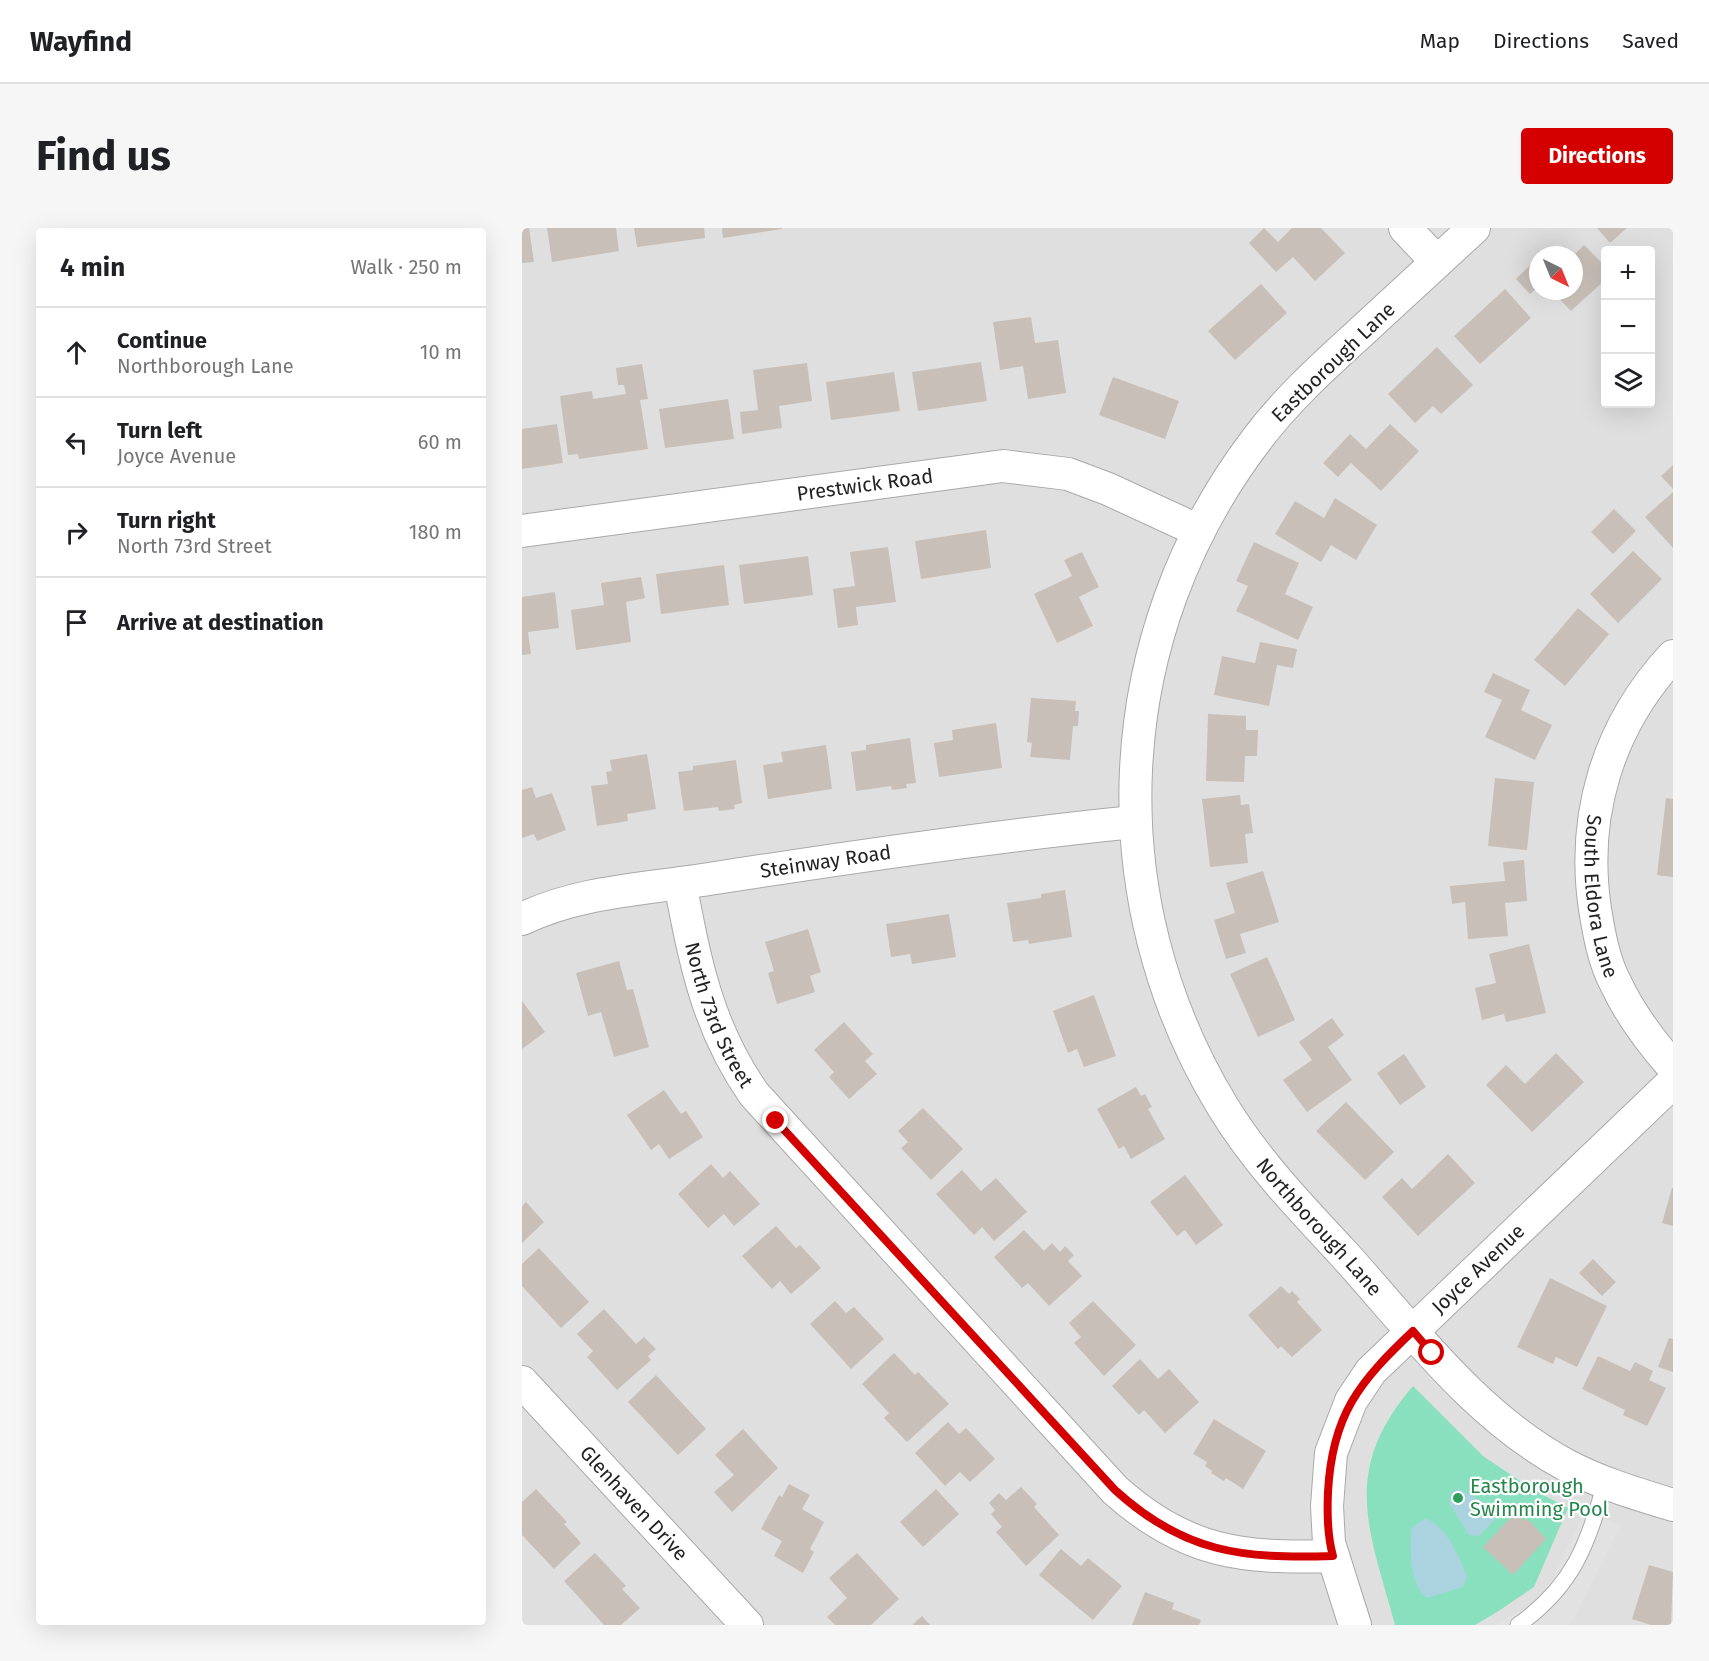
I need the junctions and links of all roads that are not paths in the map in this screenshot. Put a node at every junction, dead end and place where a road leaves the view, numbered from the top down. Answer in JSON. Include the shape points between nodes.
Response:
{"nodes":[{"id":1,"x":1405,"y":228,"type":"edge"},
{"id":2,"x":1474,"y":228,"type":"edge"},
{"id":3,"x":1437,"y":262,"type":"junction"},
{"id":4,"x":522,"y":531,"type":"edge"},
{"id":5,"x":1199,"y":531,"type":"junction"},
{"id":6,"x":1673,"y":656,"type":"edge"},
{"id":7,"x":1134,"y":822,"type":"junction"},
{"id":8,"x":680,"y":884,"type":"junction"},
{"id":9,"x":522,"y":919,"type":"edge"},
{"id":10,"x":1673,"y":1067,"type":"edge"},
{"id":11,"x":1673,"y":1082,"type":"edge"},
{"id":12,"x":1413,"y":1331,"type":"junction"},
{"id":13,"x":522,"y":1382,"type":"edge"},
{"id":14,"x":1605,"y":1483,"type":"junction"},
{"id":15,"x":1673,"y":1506,"type":"edge"},
{"id":16,"x":1333,"y":1556,"type":"junction"},
{"id":17,"x":747,"y":1625,"type":"edge"},
{"id":18,"x":1354,"y":1625,"type":"edge"},
{"id":19,"x":1518,"y":1625,"type":"edge"}],
"edges":[{"from":1,"to":3,"type":"street"},
{"from":2,"to":3,"type":"street","name":"Eastborough Lane"},
{"from":3,"to":5,"type":"street","name":"Eastborough Lane","via":[[1299,389],[1242,460]]},
{"from":4,"to":5,"type":"street","name":"Prestwick Road","via":[[1003,466],[1046,470],[1089,481]]},
{"from":5,"to":7,"type":"street","name":"Eastborough Lane","via":[[1167,604],[1155,643],[1140,724]]},
{"from":6,"to":10,"type":"street","name":"South Eldora Lane","via":[[1629,712],[1611,750],[1594,813],[1591,857],[1597,921],[1615,983]]},
{"from":7,"to":8,"type":"street","name":"Steinway Road"},
{"from":7,"to":12,"type":"street","name":"Northborough Lane","via":[[1154,948],[1177,1018],[1205,1075],[1238,1131],[1272,1176]]},
{"from":8,"to":9,"type":"street","name":"Steinway Road","via":[[573,901]]},
{"from":8,"to":16,"type":"street","name":"North 73rd Street","via":[[701,986],[720,1036],[747,1084],[776,1121],[1115,1490],[1147,1517],[1209,1546],[1249,1556]]},
{"from":11,"to":12,"type":"street","name":"Joyce Avenue"},
{"from":12,"to":14,"type":"street","name":"Northborough Lane","via":[[1470,1392],[1513,1430],[1562,1463]]},
{"from":12,"to":16,"type":"street","name":"Joyce Avenue","via":[[1360,1385],[1337,1433],[1331,1453],[1327,1506]]},
{"from":13,"to":17,"type":"street","name":"Glenhaven Drive"},
{"from":14,"to":15,"type":"street","name":"Northborough Lane"},
{"from":14,"to":19,"type":"lane","via":[[1586,1543],[1567,1578],[1544,1607]]},
{"from":16,"to":18,"type":"street"}]}
